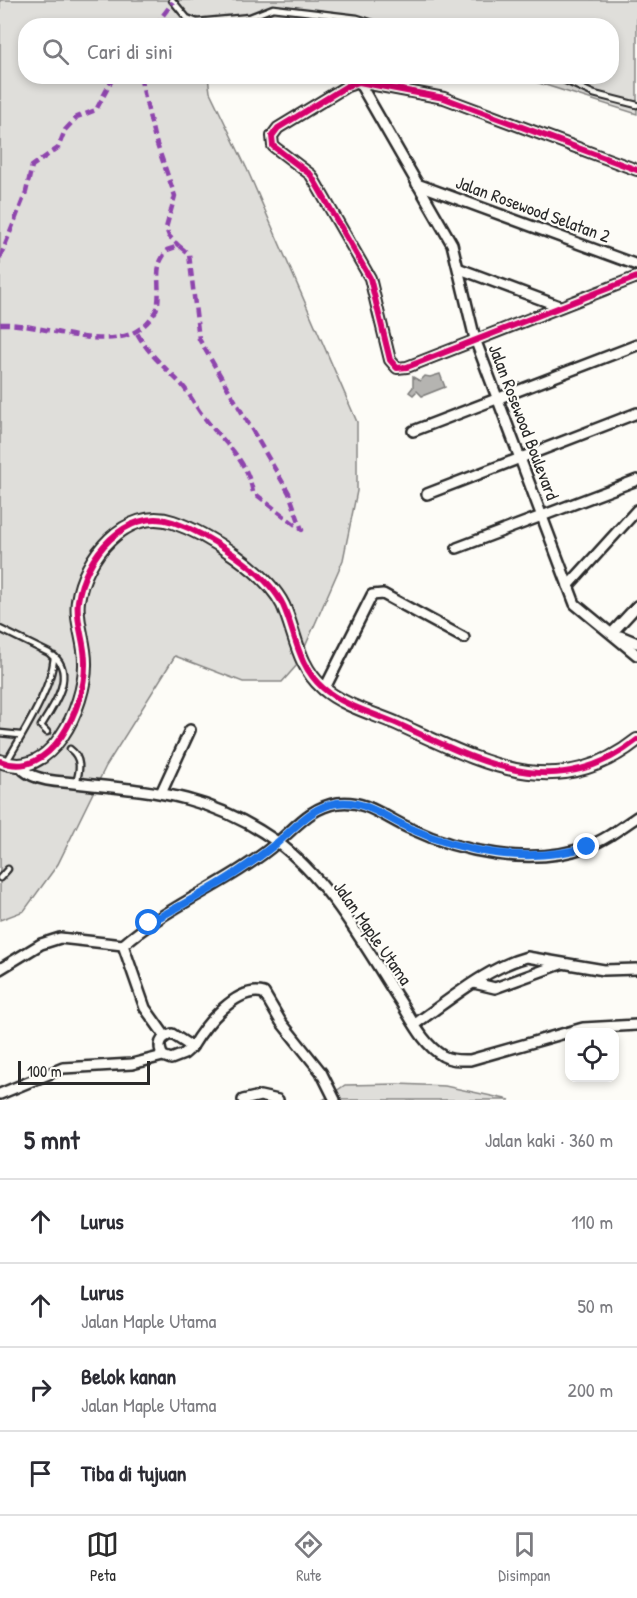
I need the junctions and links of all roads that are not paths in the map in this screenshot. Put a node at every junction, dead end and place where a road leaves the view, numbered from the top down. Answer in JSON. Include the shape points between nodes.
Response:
{"nodes":[{"id":1,"x":172,"y":0,"type":"edge"},
{"id":2,"x":187,"y":18,"type":"edge"},
{"id":3,"x":239,"y":18,"type":"edge"},
{"id":4,"x":357,"y":18,"type":"edge"},
{"id":5,"x":353,"y":84,"type":"edge"},
{"id":6,"x":360,"y":84,"type":"edge"},
{"id":7,"x":370,"y":84,"type":"edge"},
{"id":8,"x":572,"y":84,"type":"edge"},
{"id":9,"x":637,"y":105,"type":"edge"},
{"id":10,"x":637,"y":170,"type":"edge"},
{"id":11,"x":417,"y":184,"type":"junction"},
{"id":12,"x":637,"y":264,"type":"edge"},
{"id":13,"x":460,"y":269,"type":"junction"},
{"id":14,"x":637,"y":277,"type":"edge"},
{"id":15,"x":559,"y":306,"type":"junction"},
{"id":16,"x":475,"y":339,"type":"junction"},
{"id":17,"x":637,"y":345,"type":"edge"},
{"id":18,"x":498,"y":399,"type":"junction"},
{"id":19,"x":637,"y":413,"type":"edge"},
{"id":20,"x":413,"y":431,"type":"dead end"},
{"id":21,"x":521,"y":458,"type":"junction"},
{"id":22,"x":637,"y":480,"type":"edge"},
{"id":23,"x":428,"y":494,"type":"dead end"},
{"id":24,"x":637,"y":510,"type":"edge"},
{"id":25,"x":543,"y":517,"type":"junction"},
{"id":26,"x":457,"y":548,"type":"dead end"},
{"id":27,"x":568,"y":586,"type":"junction"},
{"id":28,"x":637,"y":606,"type":"edge"},
{"id":29,"x":0,"y":629,"type":"edge"},
{"id":30,"x":612,"y":633,"type":"junction"},
{"id":31,"x":464,"y":638,"type":"dead end"},
{"id":32,"x":637,"y":643,"type":"edge"},
{"id":33,"x":49,"y":653,"type":"junction"},
{"id":34,"x":637,"y":655,"type":"edge"},
{"id":35,"x":324,"y":690,"type":"junction"},
{"id":36,"x":190,"y":730,"type":"dead end"},
{"id":37,"x":47,"y":732,"type":"dead end"},
{"id":38,"x":0,"y":733,"type":"edge"},
{"id":39,"x":20,"y":735,"type":"junction"},
{"id":40,"x":637,"y":740,"type":"edge"},
{"id":41,"x":70,"y":749,"type":"dead end"},
{"id":42,"x":3,"y":763,"type":"edge"},
{"id":43,"x":19,"y":764,"type":"junction"},
{"id":44,"x":76,"y":783,"type":"junction"},
{"id":45,"x":162,"y":791,"type":"junction"},
{"id":46,"x":637,"y":817,"type":"edge"},
{"id":47,"x":278,"y":842,"type":"junction"},
{"id":48,"x":8,"y":869,"type":"dead end"},
{"id":49,"x":0,"y":878,"type":"edge"},
{"id":50,"x":123,"y":945,"type":"junction"},
{"id":51,"x":563,"y":963,"type":"junction"},
{"id":52,"x":0,"y":969,"type":"edge"},
{"id":53,"x":637,"y":969,"type":"edge"},
{"id":54,"x":474,"y":983,"type":"junction"},
{"id":55,"x":415,"y":1024,"type":"junction"},
{"id":56,"x":637,"y":1025,"type":"edge"},
{"id":57,"x":165,"y":1036,"type":"junction"},
{"id":58,"x":192,"y":1047,"type":"junction"},
{"id":59,"x":163,"y":1056,"type":"junction"},
{"id":60,"x":0,"y":1094,"type":"edge"},
{"id":61,"x":243,"y":1100,"type":"edge"},
{"id":62,"x":278,"y":1100,"type":"edge"},
{"id":63,"x":335,"y":1100,"type":"edge"}],
"edges":[{"from":1,"to":2,"type":"lane"},
{"from":3,"to":4,"type":"lane","via":[[273,8]]},
{"from":5,"to":16,"type":"street","via":[[278,128],[272,136],[273,146],[311,175],[370,278],[390,360],[397,368]]},
{"from":6,"to":11,"type":"street","name":"Jalan Rosewood Boulevard"},
{"from":7,"to":10,"type":"street","via":[[444,98]]},
{"from":8,"to":9,"type":"lane"},
{"from":11,"to":12,"type":"street","name":"Jalan Rosewood Selatan 2"},
{"from":11,"to":13,"type":"street","name":"Jalan Rosewood Boulevard","via":[[452,244]]},
{"from":13,"to":15,"type":"street"},
{"from":13,"to":16,"type":"street","name":"Jalan Rosewood Boulevard"},
{"from":14,"to":15,"type":"street"},
{"from":15,"to":16,"type":"street"},
{"from":16,"to":18,"type":"street","name":"Jalan Rosewood Boulevard"},
{"from":17,"to":18,"type":"street"},
{"from":18,"to":20,"type":"street"},
{"from":18,"to":21,"type":"street","name":"Jalan Rosewood Boulevard"},
{"from":19,"to":21,"type":"street"},
{"from":21,"to":23,"type":"street"},
{"from":21,"to":25,"type":"street","name":"Jalan Rosewood Boulevard"},
{"from":22,"to":25,"type":"street"},
{"from":24,"to":27,"type":"street"},
{"from":25,"to":26,"type":"street"},
{"from":25,"to":27,"type":"street","name":"Jalan Rosewood Boulevard"},
{"from":27,"to":30,"type":"street","name":"Jalan Rosewood Boulevard","via":[[575,604]]},
{"from":28,"to":30,"type":"street"},
{"from":29,"to":33,"type":"lane"},
{"from":30,"to":32,"type":"street","name":"Jalan Rosewood Boulevard"},
{"from":30,"to":34,"type":"street","name":"Jalan Rosewood Boulevard"},
{"from":31,"to":35,"type":"street","via":[[383,594],[372,595]]},
{"from":33,"to":37,"type":"lane","via":[[63,667],[63,677],[41,726]]},
{"from":33,"to":39,"type":"lane","via":[[54,658],[51,678]]},
{"from":35,"to":40,"type":"street","via":[[482,762],[511,771],[569,771],[616,755]]},
{"from":35,"to":43,"type":"street","via":[[302,662],[284,607],[260,576],[175,523],[144,520],[112,536],[98,553],[78,601],[85,648],[81,691],[60,740],[44,757],[28,765]]},
{"from":36,"to":45,"type":"street"},
{"from":38,"to":39,"type":"lane"},
{"from":39,"to":42,"type":"lane"},
{"from":41,"to":44,"type":"lane","via":[[80,764]]},
{"from":42,"to":43,"type":"street"},
{"from":43,"to":44,"type":"street","name":"Jalan Maple Utama","via":[[21,769],[41,778]]},
{"from":44,"to":45,"type":"street","name":"Jalan Maple Utama"},
{"from":45,"to":47,"type":"street","name":"Jalan Maple Utama","via":[[221,811]]},
{"from":46,"to":47,"type":"street","via":[[587,847],[532,856],[463,847],[409,828],[371,808],[352,802],[337,803],[318,808]]},
{"from":47,"to":50,"type":"street","via":[[216,886],[149,923]]},
{"from":47,"to":55,"type":"street","name":"Jalan Maple Utama","via":[[338,907]]},
{"from":48,"to":49,"type":"lane"},
{"from":50,"to":52,"type":"street","via":[[60,938],[41,944]]},
{"from":50,"to":57,"type":"street","via":[[145,1008]]},
{"from":51,"to":53,"type":"street","via":[[604,970]]},
{"from":51,"to":54,"type":"street","via":[[495,988]]},
{"from":51,"to":54,"type":"street","via":[[527,957]]},
{"from":54,"to":55,"type":"street"},
{"from":55,"to":56,"type":"street","name":"Jalan Maple Utama","via":[[422,1037],[443,1056],[455,1060],[470,1060],[583,1028]]},
{"from":57,"to":58,"type":"street","via":[[172,1034]]},
{"from":57,"to":59,"type":"street","via":[[159,1050]]},
{"from":58,"to":59,"type":"street","via":[[178,1057]]},
{"from":58,"to":63,"type":"street","via":[[216,1017],[240,996],[264,993],[281,1022],[321,1072]]},
{"from":59,"to":60,"type":"street","via":[[132,1064],[63,1068]]},
{"from":61,"to":62,"type":"street","via":[[260,1096]]}]}
